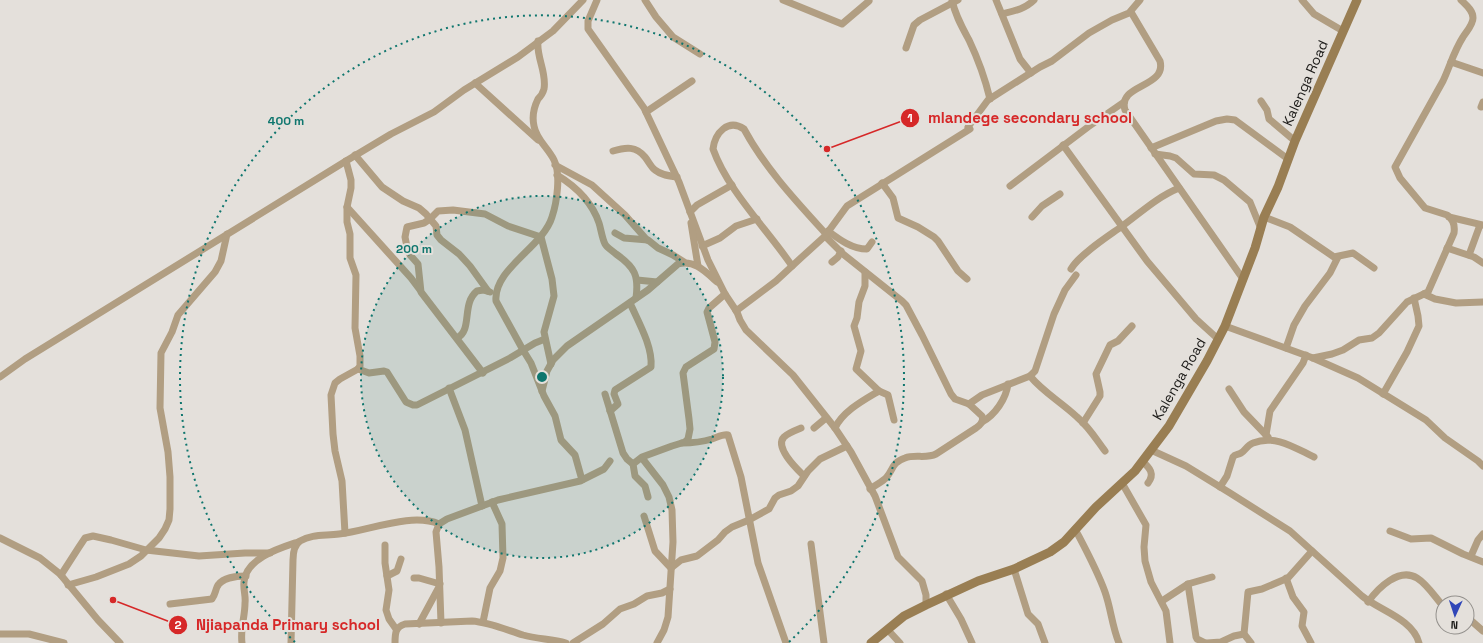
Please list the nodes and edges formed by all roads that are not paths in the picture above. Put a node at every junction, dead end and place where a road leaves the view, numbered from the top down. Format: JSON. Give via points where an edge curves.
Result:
{"nodes":[{"id":1,"x":583,"y":0,"type":"edge"},
{"id":2,"x":646,"y":0,"type":"edge"},
{"id":3,"x":783,"y":0,"type":"edge"},
{"id":4,"x":996,"y":0,"type":"edge"},
{"id":5,"x":1034,"y":0,"type":"edge"},
{"id":6,"x":1140,"y":0,"type":"edge"},
{"id":7,"x":1302,"y":0,"type":"edge"},
{"id":8,"x":1357,"y":0,"type":"edge"},
{"id":9,"x":1461,"y":0,"type":"edge"},
{"id":10,"x":598,"y":1,"type":"edge"},
{"id":11,"x":869,"y":1,"type":"dead end"},
{"id":12,"x":954,"y":1,"type":"edge"},
{"id":13,"x":1131,"y":12,"type":"junction"},
{"id":14,"x":1002,"y":14,"type":"junction"},
{"id":15,"x":1343,"y":31,"type":"junction"},
{"id":16,"x":538,"y":41,"type":"junction"},
{"id":17,"x":906,"y":48,"type":"dead end"},
{"id":18,"x":700,"y":54,"type":"dead end"},
{"id":19,"x":1451,"y":62,"type":"junction"},
{"id":20,"x":1032,"y":73,"type":"junction"},
{"id":21,"x":1483,"y":73,"type":"edge"},
{"id":22,"x":692,"y":81,"type":"dead end"},
{"id":23,"x":475,"y":83,"type":"junction"},
{"id":24,"x":990,"y":99,"type":"junction"},
{"id":25,"x":1261,"y":101,"type":"dead end"},
{"id":26,"x":1124,"y":102,"type":"junction"},
{"id":27,"x":646,"y":112,"type":"junction"},
{"id":28,"x":1295,"y":141,"type":"junction"},
{"id":29,"x":542,"y":142,"type":"junction"},
{"id":30,"x":1063,"y":145,"type":"junction"},
{"id":31,"x":613,"y":151,"type":"dead end"},
{"id":32,"x":1153,"y":151,"type":"junction"},
{"id":33,"x":355,"y":155,"type":"junction"},
{"id":34,"x":1288,"y":159,"type":"junction"},
{"id":35,"x":346,"y":161,"type":"junction"},
{"id":36,"x":555,"y":166,"type":"junction"},
{"id":37,"x":557,"y":175,"type":"junction"},
{"id":38,"x":676,"y":177,"type":"junction"},
{"id":39,"x":882,"y":183,"type":"junction"},
{"id":40,"x":732,"y":185,"type":"junction"},
{"id":41,"x":1010,"y":186,"type":"dead end"},
{"id":42,"x":1179,"y":188,"type":"junction"},
{"id":43,"x":1060,"y":194,"type":"dead end"},
{"id":44,"x":347,"y":207,"type":"junction"},
{"id":45,"x":691,"y":213,"type":"junction"},
{"id":46,"x":1032,"y":216,"type":"dead end"},
{"id":47,"x":1450,"y":216,"type":"junction"},
{"id":48,"x":1264,"y":217,"type":"junction"},
{"id":49,"x":430,"y":219,"type":"junction"},
{"id":50,"x":757,"y":219,"type":"junction"},
{"id":51,"x":1482,"y":225,"type":"edge"},
{"id":52,"x":1122,"y":227,"type":"junction"},
{"id":53,"x":1261,"y":229,"type":"junction"},
{"id":54,"x":615,"y":233,"type":"dead end"},
{"id":55,"x":227,"y":234,"type":"junction"},
{"id":56,"x":826,"y":234,"type":"junction"},
{"id":57,"x":541,"y":237,"type":"junction"},
{"id":58,"x":647,"y":240,"type":"junction"},
{"id":59,"x":872,"y":242,"type":"dead end"},
{"id":60,"x":702,"y":246,"type":"junction"},
{"id":61,"x":1447,"y":248,"type":"junction"},
{"id":62,"x":841,"y":251,"type":"junction"},
{"id":63,"x":1469,"y":255,"type":"junction"},
{"id":64,"x":1338,"y":257,"type":"junction"},
{"id":65,"x":684,"y":262,"type":"junction"},
{"id":66,"x":832,"y":262,"type":"dead end"},
{"id":67,"x":1483,"y":263,"type":"edge"},
{"id":68,"x":698,"y":266,"type":"junction"},
{"id":69,"x":792,"y":266,"type":"junction"},
{"id":70,"x":1374,"y":268,"type":"dead end"},
{"id":71,"x":865,"y":272,"type":"junction"},
{"id":72,"x":967,"y":279,"type":"dead end"},
{"id":73,"x":637,"y":280,"type":"junction"},
{"id":74,"x":1242,"y":280,"type":"junction"},
{"id":75,"x":657,"y":282,"type":"junction"},
{"id":76,"x":720,"y":284,"type":"junction"},
{"id":77,"x":488,"y":291,"type":"junction"},
{"id":78,"x":421,"y":292,"type":"junction"},
{"id":79,"x":725,"y":294,"type":"junction"},
{"id":80,"x":1424,"y":294,"type":"junction"},
{"id":81,"x":495,"y":295,"type":"junction"},
{"id":82,"x":636,"y":298,"type":"junction"},
{"id":83,"x":1414,"y":298,"type":"junction"},
{"id":84,"x":1483,"y":302,"type":"edge"},
{"id":85,"x":630,"y":303,"type":"junction"},
{"id":86,"x":736,"y":311,"type":"junction"},
{"id":87,"x":1132,"y":326,"type":"dead end"},
{"id":88,"x":1225,"y":326,"type":"junction"},
{"id":89,"x":456,"y":338,"type":"junction"},
{"id":90,"x":545,"y":339,"type":"junction"},
{"id":91,"x":1218,"y":339,"type":"junction"},
{"id":92,"x":1286,"y":348,"type":"junction"},
{"id":93,"x":523,"y":350,"type":"junction"},
{"id":94,"x":1310,"y":356,"type":"junction"},
{"id":95,"x":552,"y":364,"type":"junction"},
{"id":96,"x":358,"y":369,"type":"junction"},
{"id":97,"x":483,"y":373,"type":"junction"},
{"id":98,"x":1030,"y":376,"type":"junction"},
{"id":99,"x":0,"y":377,"type":"edge"},
{"id":100,"x":1008,"y":384,"type":"junction"},
{"id":101,"x":449,"y":388,"type":"junction"},
{"id":102,"x":1229,"y":389,"type":"dead end"},
{"id":103,"x":542,"y":391,"type":"junction"},
{"id":104,"x":879,"y":391,"type":"junction"},
{"id":105,"x":605,"y":394,"type":"dead end"},
{"id":106,"x":1383,"y":394,"type":"junction"},
{"id":107,"x":969,"y":404,"type":"junction"},
{"id":108,"x":610,"y":411,"type":"junction"},
{"id":109,"x":826,"y":418,"type":"junction"},
{"id":110,"x":894,"y":420,"type":"dead end"},
{"id":111,"x":982,"y":422,"type":"junction"},
{"id":112,"x":1083,"y":422,"type":"junction"},
{"id":113,"x":801,"y":428,"type":"dead end"},
{"id":114,"x":814,"y":428,"type":"dead end"},
{"id":115,"x":835,"y":428,"type":"junction"},
{"id":116,"x":1266,"y":435,"type":"junction"},
{"id":117,"x":1273,"y":441,"type":"junction"},
{"id":118,"x":682,"y":443,"type":"junction"},
{"id":119,"x":847,"y":446,"type":"junction"},
{"id":120,"x":1151,"y":450,"type":"junction"},
{"id":121,"x":1105,"y":451,"type":"dead end"},
{"id":122,"x":1314,"y":457,"type":"dead end"},
{"id":123,"x":642,"y":458,"type":"junction"},
{"id":124,"x":610,"y":461,"type":"dead end"},
{"id":125,"x":1142,"y":462,"type":"junction"},
{"id":126,"x":633,"y":464,"type":"junction"},
{"id":127,"x":1483,"y":466,"type":"edge"},
{"id":128,"x":804,"y":476,"type":"junction"},
{"id":129,"x":582,"y":480,"type":"junction"},
{"id":130,"x":1122,"y":483,"type":"junction"},
{"id":131,"x":1148,"y":483,"type":"dead end"},
{"id":132,"x":1220,"y":487,"type":"junction"},
{"id":133,"x":870,"y":489,"type":"junction"},
{"id":134,"x":648,"y":497,"type":"dead end"},
{"id":135,"x":492,"y":502,"type":"junction"},
{"id":136,"x":482,"y":506,"type":"junction"},
{"id":137,"x":644,"y":516,"type":"dead end"},
{"id":138,"x":750,"y":520,"type":"junction"},
{"id":139,"x":439,"y":524,"type":"junction"},
{"id":140,"x":1075,"y":530,"type":"junction"},
{"id":141,"x":1390,"y":531,"type":"dead end"},
{"id":142,"x":345,"y":533,"type":"junction"},
{"id":143,"x":1483,"y":534,"type":"edge"},
{"id":144,"x":0,"y":538,"type":"edge"},
{"id":145,"x":298,"y":542,"type":"junction"},
{"id":146,"x":811,"y":544,"type":"dead end"},
{"id":147,"x":385,"y":545,"type":"dead end"},
{"id":148,"x":146,"y":550,"type":"junction"},
{"id":149,"x":1312,"y":551,"type":"junction"},
{"id":150,"x":270,"y":553,"type":"junction"},
{"id":151,"x":1471,"y":556,"type":"junction"},
{"id":152,"x":401,"y":559,"type":"dead end"},
{"id":153,"x":1483,"y":562,"type":"edge"},
{"id":154,"x":671,"y":568,"type":"junction"},
{"id":155,"x":1014,"y":569,"type":"junction"},
{"id":156,"x":61,"y":575,"type":"junction"},
{"id":157,"x":246,"y":576,"type":"junction"},
{"id":158,"x":387,"y":576,"type":"junction"},
{"id":159,"x":1212,"y":577,"type":"dead end"},
{"id":160,"x":414,"y":578,"type":"dead end"},
{"id":161,"x":1286,"y":578,"type":"junction"},
{"id":162,"x":1188,"y":584,"type":"junction"},
{"id":163,"x":68,"y":585,"type":"junction"},
{"id":164,"x":440,"y":585,"type":"junction"},
{"id":165,"x":670,"y":589,"type":"junction"},
{"id":166,"x":946,"y":594,"type":"junction"},
{"id":167,"x":1435,"y":597,"type":"edge"},
{"id":168,"x":1162,"y":601,"type":"junction"},
{"id":169,"x":1368,"y":602,"type":"junction"},
{"id":170,"x":170,"y":604,"type":"dead end"},
{"id":171,"x":926,"y":605,"type":"junction"},
{"id":172,"x":483,"y":622,"type":"junction"},
{"id":173,"x":441,"y":623,"type":"junction"},
{"id":174,"x":419,"y":624,"type":"junction"},
{"id":175,"x":1475,"y":624,"type":"edge"},
{"id":176,"x":396,"y":629,"type":"junction"},
{"id":177,"x":888,"y":630,"type":"junction"},
{"id":178,"x":1483,"y":631,"type":"edge"},
{"id":179,"x":0,"y":634,"type":"edge"},
{"id":180,"x":1244,"y":634,"type":"junction"},
{"id":181,"x":64,"y":643,"type":"edge"},
{"id":182,"x":120,"y":643,"type":"edge"},
{"id":183,"x":242,"y":643,"type":"edge"},
{"id":184,"x":291,"y":643,"type":"edge"},
{"id":185,"x":395,"y":643,"type":"edge"},
{"id":186,"x":566,"y":643,"type":"edge"},
{"id":187,"x":573,"y":643,"type":"edge"},
{"id":188,"x":657,"y":643,"type":"edge"},
{"id":189,"x":786,"y":643,"type":"edge"},
{"id":190,"x":824,"y":643,"type":"edge"},
{"id":191,"x":871,"y":643,"type":"edge"},
{"id":192,"x":900,"y":643,"type":"edge"},
{"id":193,"x":972,"y":643,"type":"edge"},
{"id":194,"x":1045,"y":643,"type":"edge"},
{"id":195,"x":1119,"y":643,"type":"edge"},
{"id":196,"x":1170,"y":643,"type":"edge"},
{"id":197,"x":1206,"y":643,"type":"edge"},
{"id":198,"x":1251,"y":643,"type":"edge"},
{"id":199,"x":1312,"y":643,"type":"edge"},
{"id":200,"x":1419,"y":643,"type":"edge"}],
"edges":[{"from":1,"to":16,"type":"street","via":[[554,31]]},
{"from":2,"to":18,"type":"street","via":[[673,37]]},
{"from":3,"to":11,"type":"street","via":[[842,24]]},
{"from":4,"to":14,"type":"street"},
{"from":5,"to":14,"type":"street","via":[[1019,10]]},
{"from":6,"to":13,"type":"street"},
{"from":7,"to":15,"type":"street","via":[[1314,14]]},
{"from":8,"to":15,"type":"main road","name":"Kalenga Road"},
{"from":9,"to":19,"type":"street","via":[[1472,14],[1473,20]]},
{"from":10,"to":27,"type":"street","via":[[588,21],[588,29]]},
{"from":12,"to":17,"type":"street","via":[[914,25]]},
{"from":12,"to":24,"type":"street","via":[[961,27],[978,62]]},
{"from":13,"to":20,"type":"street","via":[[1089,33]]},
{"from":13,"to":26,"type":"street","via":[[1162,68],[1156,78],[1134,90]]},
{"from":14,"to":20,"type":"street","via":[[1020,59]]},
{"from":15,"to":28,"type":"main road","name":"Kalenga Road"},
{"from":16,"to":23,"type":"street","via":[[518,57]]},
{"from":16,"to":29,"type":"street","via":[[545,82],[533,118],[536,135]]},
{"from":19,"to":21,"type":"street"},
{"from":19,"to":47,"type":"street","via":[[1395,167],[1400,178],[1425,208]]},
{"from":20,"to":24,"type":"street"},
{"from":22,"to":27,"type":"street"},
{"from":23,"to":29,"type":"street"},
{"from":23,"to":33,"type":"street","via":[[434,112]]},
{"from":24,"to":39,"type":"street","via":[[969,128],[919,162]]},
{"from":25,"to":28,"type":"street","via":[[1269,119]]},
{"from":26,"to":30,"type":"street"},
{"from":26,"to":32,"type":"street","via":[[1125,110]]},
{"from":27,"to":38,"type":"street"},
{"from":28,"to":34,"type":"main road","name":"Kalenga Road"},
{"from":29,"to":36,"type":"street"},
{"from":30,"to":41,"type":"street"},
{"from":30,"to":52,"type":"street"},
{"from":31,"to":38,"type":"street","via":[[635,149],[657,171]]},
{"from":32,"to":34,"type":"street","via":[[1216,121],[1227,119],[1236,120]]},
{"from":32,"to":42,"type":"street"},
{"from":32,"to":53,"type":"street","via":[[1176,158],[1194,174],[1209,174],[1224,180],[1250,202]]},
{"from":33,"to":35,"type":"street"},
{"from":33,"to":49,"type":"street","via":[[382,187],[419,208]]},
{"from":34,"to":48,"type":"main road","name":"Kalenga Road"},
{"from":35,"to":44,"type":"street","via":[[351,180]]},
{"from":35,"to":55,"type":"street"},
{"from":36,"to":37,"type":"street"},
{"from":36,"to":58,"type":"street","via":[[592,185],[625,215]]},
{"from":37,"to":57,"type":"street","via":[[552,216]]},
{"from":37,"to":73,"type":"street","via":[[586,199],[599,221],[605,244],[629,265]]},
{"from":38,"to":45,"type":"street"},
{"from":39,"to":56,"type":"street","via":[[847,206]]},
{"from":39,"to":72,"type":"street","via":[[893,198],[898,218],[934,237]]},
{"from":40,"to":45,"type":"street","via":[[697,205]]},
{"from":40,"to":50,"type":"street"},
{"from":40,"to":56,"type":"street","via":[[713,149],[721,130],[729,125],[744,129],[761,158]]},
{"from":42,"to":52,"type":"street","via":[[1159,198]]},
{"from":42,"to":74,"type":"street"},
{"from":43,"to":46,"type":"street"},
{"from":44,"to":78,"type":"street"},
{"from":44,"to":96,"type":"street","via":[[349,251],[356,275],[355,328],[360,356]]},
{"from":45,"to":60,"type":"street"},
{"from":45,"to":68,"type":"street"},
{"from":47,"to":51,"type":"street"},
{"from":47,"to":61,"type":"street","via":[[1454,233]]},
{"from":48,"to":53,"type":"main road","name":"Kalenga Road"},
{"from":48,"to":64,"type":"street","via":[[1290,227]]},
{"from":49,"to":57,"type":"street","via":[[442,210],[482,214]]},
{"from":49,"to":77,"type":"street","via":[[436,226],[441,240],[460,254]]},
{"from":49,"to":78,"type":"street","via":[[408,226],[405,237],[406,247],[420,268]]},
{"from":50,"to":60,"type":"street","via":[[736,226],[720,238]]},
{"from":50,"to":69,"type":"street"},
{"from":51,"to":63,"type":"street"},
{"from":52,"to":91,"type":"street","via":[[1146,261],[1184,306]]},
{"from":52,"to":98,"type":"street","via":[[1079,259],[1060,299],[1042,346],[1038,365]]},
{"from":53,"to":74,"type":"main road","name":"Kalenga Road"},
{"from":54,"to":58,"type":"street","via":[[624,238]]},
{"from":55,"to":99,"type":"street"},
{"from":55,"to":148,"type":"street","via":[[221,261],[178,315],[172,332],[161,350],[160,408],[168,452],[170,509],[160,538]]},
{"from":56,"to":59,"type":"street","via":[[844,243],[868,249]]},
{"from":56,"to":62,"type":"street"},
{"from":56,"to":69,"type":"street"},
{"from":57,"to":81,"type":"street","via":[[510,268]]},
{"from":57,"to":90,"type":"street","via":[[554,296],[544,332]]},
{"from":58,"to":65,"type":"street"},
{"from":60,"to":76,"type":"street"},
{"from":61,"to":63,"type":"street"},
{"from":61,"to":80,"type":"street","via":[[1430,289]]},
{"from":62,"to":66,"type":"street"},
{"from":62,"to":71,"type":"street"},
{"from":63,"to":67,"type":"street"},
{"from":64,"to":70,"type":"street","via":[[1353,253]]},
{"from":64,"to":92,"type":"street","via":[[1294,325]]},
{"from":65,"to":68,"type":"street"},
{"from":65,"to":75,"type":"street"},
{"from":68,"to":76,"type":"street"},
{"from":69,"to":86,"type":"street"},
{"from":71,"to":104,"type":"street","via":[[865,286],[854,326],[861,351],[856,368]]},
{"from":71,"to":107,"type":"street","via":[[906,306],[951,394],[955,399]]},
{"from":73,"to":75,"type":"street"},
{"from":73,"to":82,"type":"street"},
{"from":74,"to":88,"type":"main road","name":"Kalenga Road"},
{"from":75,"to":82,"type":"street"},
{"from":76,"to":79,"type":"street"},
{"from":77,"to":81,"type":"street"},
{"from":77,"to":89,"type":"street","via":[[477,291],[471,296],[463,331]]},
{"from":78,"to":89,"type":"street"},
{"from":79,"to":86,"type":"street"},
{"from":79,"to":118,"type":"street","via":[[707,312],[715,342],[714,349],[684,370],[683,380],[690,429],[688,439]]},
{"from":80,"to":83,"type":"street"},
{"from":80,"to":84,"type":"street","via":[[1456,303]]},
{"from":81,"to":93,"type":"street","via":[[498,306]]},
{"from":82,"to":85,"type":"street"},
{"from":83,"to":94,"type":"street","via":[[1372,338],[1359,340],[1332,354]]},
{"from":83,"to":106,"type":"street","via":[[1419,321],[1417,332]]},
{"from":85,"to":95,"type":"street","via":[[567,346]]},
{"from":85,"to":108,"type":"street","via":[[649,350],[651,367],[615,390],[618,404]]},
{"from":86,"to":109,"type":"street","via":[[746,330],[793,375]]},
{"from":87,"to":112,"type":"street","via":[[1118,341],[1110,345],[1096,374],[1100,396]]},
{"from":88,"to":91,"type":"main road","name":"Kalenga Road"},
{"from":88,"to":92,"type":"street"},
{"from":89,"to":97,"type":"street"},
{"from":90,"to":93,"type":"street"},
{"from":90,"to":95,"type":"street"},
{"from":91,"to":120,"type":"main road","name":"Kalenga Road","via":[[1169,426]]},
{"from":92,"to":94,"type":"street"},
{"from":93,"to":97,"type":"street"},
{"from":93,"to":103,"type":"street"},
{"from":94,"to":106,"type":"street","via":[[1358,378]]},
{"from":94,"to":116,"type":"street","via":[[1270,411]]},
{"from":95,"to":103,"type":"street"},
{"from":96,"to":101,"type":"street","via":[[369,373],[387,372],[406,402],[413,405]]},
{"from":96,"to":142,"type":"street","via":[[335,383],[331,395],[335,452],[342,481]]},
{"from":97,"to":101,"type":"street"},
{"from":98,"to":100,"type":"street"},
{"from":98,"to":112,"type":"street","via":[[1038,386]]},
{"from":100,"to":107,"type":"street"},
{"from":100,"to":111,"type":"street","via":[[998,406],[991,416]]},
{"from":101,"to":136,"type":"street","via":[[465,430]]},
{"from":102,"to":116,"type":"street","via":[[1244,412]]},
{"from":103,"to":129,"type":"street","via":[[554,416],[561,440],[575,455]]},
{"from":104,"to":110,"type":"street","via":[[888,396]]},
{"from":104,"to":115,"type":"street","via":[[841,418]]},
{"from":105,"to":108,"type":"street"},
{"from":106,"to":127,"type":"street","via":[[1426,420],[1445,438]]},
{"from":107,"to":111,"type":"street","via":[[982,416]]},
{"from":108,"to":126,"type":"street","via":[[623,453]]},
{"from":109,"to":114,"type":"street"},
{"from":109,"to":115,"type":"street"},
{"from":111,"to":133,"type":"street","via":[[932,456],[905,458],[896,463],[886,478]]},
{"from":112,"to":121,"type":"street"},
{"from":113,"to":128,"type":"street","via":[[784,436],[781,445],[794,467]]},
{"from":115,"to":119,"type":"street"},
{"from":116,"to":117,"type":"street"},
{"from":117,"to":122,"type":"street","via":[[1287,443]]},
{"from":117,"to":132,"type":"street","via":[[1254,442],[1232,457],[1227,476]]},
{"from":118,"to":123,"type":"street"},
{"from":118,"to":138,"type":"street","via":[[694,443],[728,435]]},
{"from":119,"to":128,"type":"street","via":[[820,459]]},
{"from":119,"to":133,"type":"street"},
{"from":120,"to":125,"type":"main road","name":"Kalenga Road"},
{"from":120,"to":132,"type":"street","via":[[1186,466]]},
{"from":123,"to":126,"type":"street"},
{"from":123,"to":154,"type":"street","via":[[663,484],[669,497],[673,524]]},
{"from":124,"to":129,"type":"street","via":[[604,469]]},
{"from":125,"to":130,"type":"main road","name":"Kalenga Road"},
{"from":125,"to":131,"type":"street","via":[[1152,474]]},
{"from":126,"to":134,"type":"street","via":[[635,476],[645,486]]},
{"from":128,"to":138,"type":"street","via":[[795,489],[779,495],[769,509]]},
{"from":129,"to":135,"type":"street"},
{"from":130,"to":140,"type":"main road","name":"Kalenga Road"},
{"from":130,"to":168,"type":"street","via":[[1146,525],[1145,560],[1151,582]]},
{"from":132,"to":149,"type":"street","via":[[1290,531]]},
{"from":133,"to":171,"type":"street","via":[[879,505],[898,557],[922,581]]},
{"from":135,"to":136,"type":"street"},
{"from":135,"to":172,"type":"street","via":[[502,524],[503,558],[500,571],[490,588]]},
{"from":136,"to":139,"type":"street"},
{"from":137,"to":154,"type":"street","via":[[655,551]]},
{"from":138,"to":154,"type":"street","via":[[732,527],[697,556],[681,560]]},
{"from":138,"to":189,"type":"street","via":[[758,563]]},
{"from":139,"to":142,"type":"street","via":[[426,520],[402,522]]},
{"from":139,"to":164,"type":"street","via":[[436,532]]},
{"from":140,"to":155,"type":"main road","name":"Kalenga Road","via":[[1050,552]]},
{"from":140,"to":195,"type":"street","via":[[1100,578]]},
{"from":141,"to":151,"type":"street","via":[[1411,539],[1431,538]]},
{"from":142,"to":145,"type":"street","via":[[316,535]]},
{"from":143,"to":151,"type":"street"},
{"from":144,"to":156,"type":"street","via":[[40,558]]},
{"from":145,"to":150,"type":"street"},
{"from":145,"to":184,"type":"street","via":[[293,560]]},
{"from":146,"to":190,"type":"street"},
{"from":147,"to":158,"type":"street"},
{"from":148,"to":150,"type":"street","via":[[199,556]]},
{"from":148,"to":156,"type":"street","via":[[93,536],[86,538]]},
{"from":148,"to":163,"type":"street","via":[[129,564]]},
{"from":149,"to":161,"type":"street"},
{"from":149,"to":169,"type":"street"},
{"from":150,"to":157,"type":"street","via":[[257,561]]},
{"from":151,"to":153,"type":"street"},
{"from":152,"to":158,"type":"street","via":[[397,571]]},
{"from":154,"to":165,"type":"street"},
{"from":155,"to":166,"type":"main road","name":"Kalenga Road"},
{"from":155,"to":194,"type":"street","via":[[1028,614],[1038,624]]},
{"from":156,"to":163,"type":"street"},
{"from":157,"to":170,"type":"street","via":[[221,582],[212,599]]},
{"from":157,"to":183,"type":"street"},
{"from":158,"to":176,"type":"street","via":[[386,610]]},
{"from":159,"to":162,"type":"street"},
{"from":160,"to":164,"type":"street"},
{"from":161,"to":180,"type":"street","via":[[1262,589],[1248,592]]},
{"from":161,"to":199,"type":"street","via":[[1293,597],[1304,612],[1302,626]]},
{"from":162,"to":168,"type":"street"},
{"from":162,"to":197,"type":"street","via":[[1196,637]]},
{"from":163,"to":182,"type":"street"},
{"from":164,"to":173,"type":"street"},
{"from":164,"to":174,"type":"street"},
{"from":165,"to":187,"type":"street","via":[[647,596],[620,610]]},
{"from":165,"to":188,"type":"street","via":[[668,617]]},
{"from":166,"to":171,"type":"main road","name":"Kalenga Road"},
{"from":166,"to":193,"type":"street"},
{"from":167,"to":169,"type":"street","via":[[1421,581],[1411,576],[1401,576],[1392,579],[1376,591]]},
{"from":168,"to":196,"type":"street","via":[[1168,620]]},
{"from":169,"to":200,"type":"street","via":[[1403,622],[1415,634]]},
{"from":171,"to":177,"type":"main road","name":"Kalenga Road","via":[[904,616]]},
{"from":172,"to":173,"type":"street"},
{"from":172,"to":186,"type":"street","via":[[524,635]]},
{"from":173,"to":174,"type":"street"},
{"from":174,"to":176,"type":"street","via":[[404,624]]},
{"from":175,"to":178,"type":"street"},
{"from":176,"to":185,"type":"street"},
{"from":177,"to":191,"type":"main road","name":"Kalenga Road"},
{"from":177,"to":192,"type":"street"},
{"from":179,"to":181,"type":"street","via":[[28,634]]},
{"from":180,"to":197,"type":"street","via":[[1221,642]]},
{"from":180,"to":198,"type":"street"}]}
